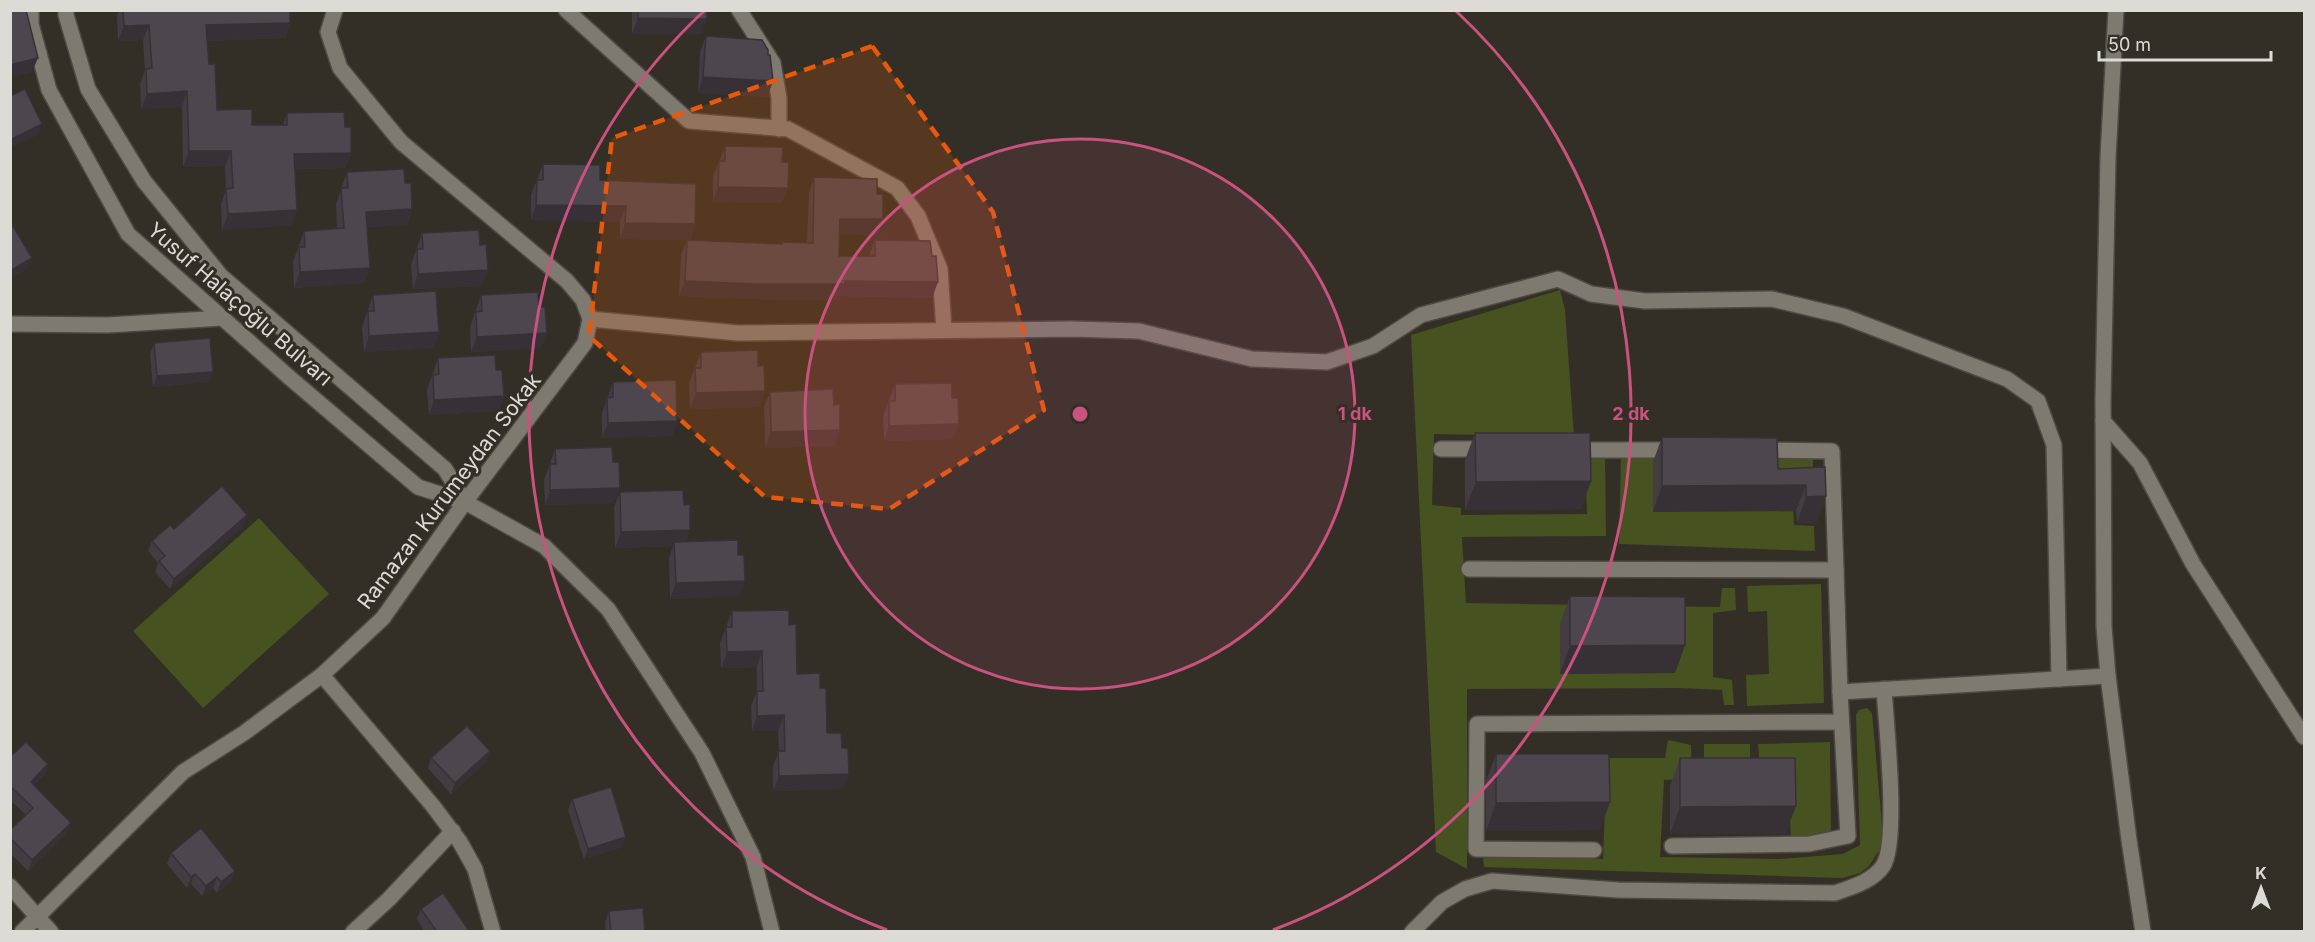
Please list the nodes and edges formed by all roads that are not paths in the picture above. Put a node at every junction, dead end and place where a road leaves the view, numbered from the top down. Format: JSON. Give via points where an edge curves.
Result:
{"nodes":[{"id":1,"x":31,"y":10,"type":"edge"},
{"id":2,"x":66,"y":10,"type":"edge"},
{"id":3,"x":335,"y":10,"type":"edge"},
{"id":4,"x":566,"y":10,"type":"edge"},
{"id":5,"x":739,"y":10,"type":"edge"},
{"id":6,"x":2116,"y":10,"type":"edge"},
{"id":7,"x":779,"y":129,"type":"junction"},
{"id":8,"x":223,"y":318,"type":"junction"},
{"id":9,"x":590,"y":319,"type":"junction"},
{"id":10,"x":10,"y":324,"type":"edge"},
{"id":11,"x":944,"y":330,"type":"junction"},
{"id":12,"x":2103,"y":421,"type":"junction"},
{"id":13,"x":1441,"y":449,"type":"dead end"},
{"id":14,"x":1501,"y":449,"type":"edge"},
{"id":15,"x":1560,"y":450,"type":"edge"},
{"id":16,"x":1690,"y":450,"type":"edge"},
{"id":17,"x":1749,"y":450,"type":"edge"},
{"id":18,"x":465,"y":502,"type":"junction"},
{"id":19,"x":1469,"y":569,"type":"dead end"},
{"id":20,"x":1836,"y":570,"type":"junction"},
{"id":21,"x":322,"y":675,"type":"junction"},
{"id":22,"x":2108,"y":676,"type":"junction"},
{"id":23,"x":2059,"y":679,"type":"junction"},
{"id":24,"x":1884,"y":689,"type":"junction"},
{"id":25,"x":1840,"y":692,"type":"junction"},
{"id":26,"x":1841,"y":722,"type":"junction"},
{"id":27,"x":2304,"y":737,"type":"edge"},
{"id":28,"x":453,"y":831,"type":"junction"},
{"id":29,"x":1672,"y":846,"type":"dead end"},
{"id":30,"x":1594,"y":850,"type":"dead end"},
{"id":31,"x":10,"y":886,"type":"edge"},
{"id":32,"x":39,"y":916,"type":"junction"},
{"id":33,"x":22,"y":932,"type":"edge"},
{"id":34,"x":51,"y":932,"type":"edge"},
{"id":35,"x":353,"y":932,"type":"edge"},
{"id":36,"x":493,"y":932,"type":"edge"},
{"id":37,"x":772,"y":932,"type":"edge"},
{"id":38,"x":1412,"y":932,"type":"edge"},
{"id":39,"x":2143,"y":932,"type":"edge"}],
"edges":[{"from":1,"to":8,"type":"street","name":"Yusuf Halaçoğlu Bulvarı","via":[[48,90],[128,234]]},
{"from":2,"to":18,"type":"street","name":"Yusuf Halaçoğlu Bulvarı","via":[[88,89],[144,181],[172,216],[221,276],[445,469]]},
{"from":3,"to":9,"type":"street","via":[[328,32],[339,68],[401,142],[567,281],[583,300]]},
{"from":4,"to":7,"type":"street","via":[[689,121]]},
{"from":5,"to":7,"type":"street","via":[[773,63]]},
{"from":6,"to":12,"type":"street","via":[[2108,157]]},
{"from":7,"to":11,"type":"street","via":[[788,129],[897,188],[918,216],[939,269]]},
{"from":8,"to":10,"type":"street","via":[[108,325]]},
{"from":8,"to":18,"type":"street","name":"Yusuf Halaçoğlu Bulvarı","via":[[418,488]]},
{"from":9,"to":11,"type":"street","via":[[738,333]]},
{"from":9,"to":18,"type":"street","name":"Ramazan Kurumeydan Sokak","via":[[585,343]]},
{"from":11,"to":23,"type":"street","via":[[1139,331],[1252,359],[1327,362],[1372,346],[1421,315],[1558,279],[1591,294],[1645,301],[1772,299],[1843,316],[2007,379],[2038,401],[2054,445]]},
{"from":12,"to":22,"type":"street","via":[[2104,627]]},
{"from":12,"to":27,"type":"street","via":[[2140,463],[2193,564]]},
{"from":13,"to":14,"type":"street"},
{"from":15,"to":16,"type":"street"},
{"from":17,"to":20,"type":"street","via":[[1832,451]]},
{"from":18,"to":21,"type":"street","name":"Ramazan Kurumeydan Sokak","via":[[383,618]]},
{"from":18,"to":37,"type":"street","name":"Yusuf Halaçoğlu Bulvarı","via":[[544,546],[608,609],[702,753],[753,857]]},
{"from":19,"to":20,"type":"street"},
{"from":20,"to":25,"type":"street"},
{"from":21,"to":28,"type":"street"},
{"from":21,"to":32,"type":"street","name":"Ramazan Kurumeydan Sokak","via":[[183,772]]},
{"from":22,"to":23,"type":"street"},
{"from":22,"to":39,"type":"street"},
{"from":23,"to":24,"type":"street"},
{"from":24,"to":25,"type":"street"},
{"from":24,"to":38,"type":"street","via":[[1890,839],[1884,865],[1863,883],[1835,893],[1618,890],[1492,881],[1465,889],[1442,902]]},
{"from":25,"to":26,"type":"street"},
{"from":26,"to":29,"type":"street","via":[[1848,836],[1809,844]]},
{"from":26,"to":30,"type":"street","via":[[1477,724],[1476,849]]},
{"from":28,"to":35,"type":"street"},
{"from":28,"to":36,"type":"street","via":[[475,869]]},
{"from":31,"to":32,"type":"street"},
{"from":32,"to":33,"type":"street","name":"Ramazan Kurumeydan Sokak"},
{"from":32,"to":34,"type":"street"}]}
